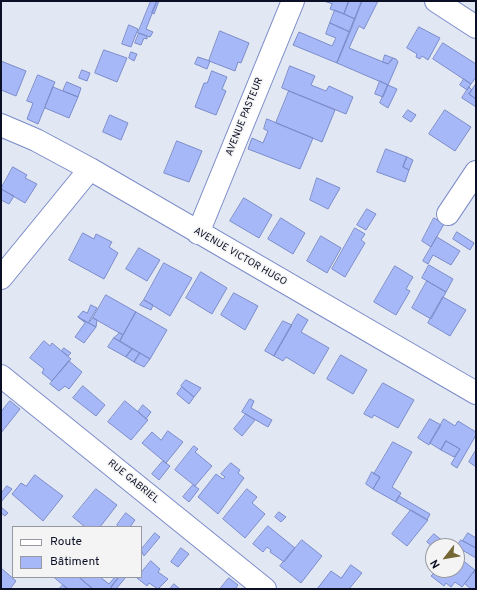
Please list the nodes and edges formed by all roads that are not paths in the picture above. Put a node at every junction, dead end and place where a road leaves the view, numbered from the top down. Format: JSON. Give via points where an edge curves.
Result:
{"nodes":[{"id":1,"x":293,"y":1,"type":"edge"},
{"id":2,"x":436,"y":1,"type":"edge"},
{"id":3,"x":474,"y":22,"type":"edge"},
{"id":4,"x":1,"y":125,"type":"edge"},
{"id":5,"x":90,"y":169,"type":"junction"},
{"id":6,"x":476,"y":172,"type":"edge"},
{"id":7,"x":448,"y":214,"type":"dead end"},
{"id":8,"x":198,"y":233,"type":"junction"},
{"id":9,"x":1,"y":278,"type":"edge"},
{"id":10,"x":1,"y":376,"type":"edge"},
{"id":11,"x":476,"y":393,"type":"edge"},
{"id":12,"x":265,"y":589,"type":"edge"}],
"edges":[{"from":1,"to":8,"type":"street","name":"AVENUE PASTEUR"},
{"from":2,"to":3,"type":"street"},
{"from":4,"to":5,"type":"street","name":"AVENUE VICTOR HUGO","via":[[36,140]]},
{"from":5,"to":8,"type":"street","name":"AVENUE VICTOR HUGO"},
{"from":5,"to":9,"type":"street"},
{"from":6,"to":7,"type":"street"},
{"from":8,"to":11,"type":"street","name":"AVENUE VICTOR HUGO"},
{"from":10,"to":12,"type":"street","name":"RUE GABRIEL"}]}
